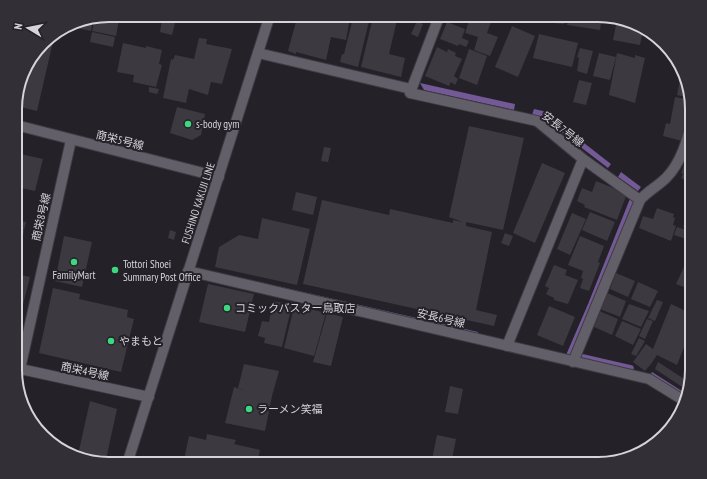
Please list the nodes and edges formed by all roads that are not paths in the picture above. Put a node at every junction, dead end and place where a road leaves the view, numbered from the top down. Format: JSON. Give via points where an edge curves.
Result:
{"nodes":[{"id":1,"x":268,"y":22,"type":"edge"},
{"id":2,"x":437,"y":22,"type":"edge"},
{"id":3,"x":258,"y":53,"type":"junction"},
{"id":4,"x":412,"y":89,"type":"junction"},
{"id":5,"x":22,"y":127,"type":"edge"},
{"id":6,"x":71,"y":140,"type":"junction"},
{"id":7,"x":685,"y":143,"type":"edge"},
{"id":8,"x":583,"y":159,"type":"junction"},
{"id":9,"x":219,"y":177,"type":"junction"},
{"id":10,"x":640,"y":200,"type":"junction"},
{"id":11,"x":188,"y":272,"type":"junction"},
{"id":12,"x":507,"y":346,"type":"junction"},
{"id":13,"x":22,"y":352,"type":"edge"},
{"id":14,"x":573,"y":362,"type":"junction"},
{"id":15,"x":22,"y":370,"type":"edge"},
{"id":16,"x":149,"y":397,"type":"junction"},
{"id":17,"x":680,"y":398,"type":"edge"},
{"id":18,"x":129,"y":457,"type":"edge"}],
"edges":[{"from":1,"to":3,"type":"street","name":"FUSHINO KAKUJI LINE"},
{"from":2,"to":4,"type":"street"},
{"from":3,"to":4,"type":"street"},
{"from":3,"to":9,"type":"street","name":"FUSHINO KAKUJI LINE"},
{"from":4,"to":8,"type":"street","name":"安長7号線","via":[[410,93],[537,121]]},
{"from":5,"to":6,"type":"street","name":"商栄5号線"},
{"from":6,"to":9,"type":"street","name":"商栄5号線"},
{"from":6,"to":13,"type":"street","name":"商栄8号線"},
{"from":7,"to":10,"type":"street","via":[[675,168]]},
{"from":8,"to":10,"type":"street"},
{"from":8,"to":12,"type":"street","name":"安長7号線"},
{"from":9,"to":11,"type":"street","name":"FUSHINO KAKUJI LINE"},
{"from":10,"to":14,"type":"street"},
{"from":11,"to":12,"type":"street","name":"安長6号線"},
{"from":11,"to":16,"type":"street","name":"FUSHINO KAKUJI LINE"},
{"from":12,"to":14,"type":"street","name":"安長6号線"},
{"from":14,"to":17,"type":"street","name":"安長6号線","via":[[649,379]]},
{"from":15,"to":16,"type":"street","name":"商栄4号線"},
{"from":16,"to":18,"type":"street","name":"FUSHINO KAKUJI LINE"}]}
